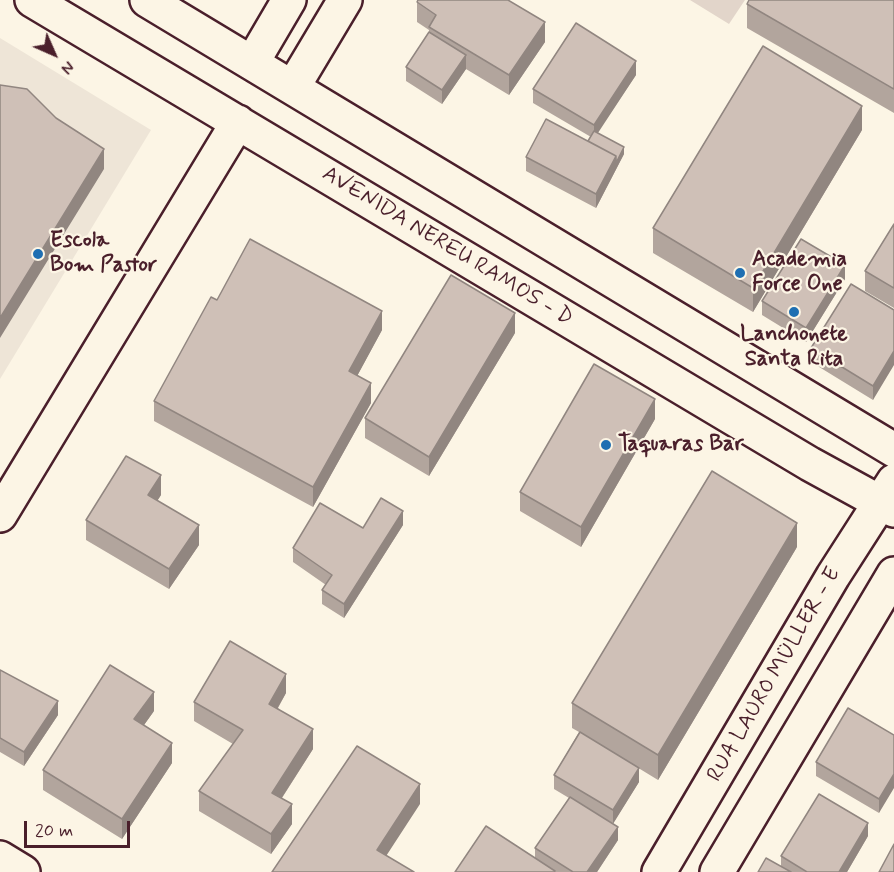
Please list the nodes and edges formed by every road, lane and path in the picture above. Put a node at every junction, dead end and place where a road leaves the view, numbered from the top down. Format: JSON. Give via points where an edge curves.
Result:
{"nodes":[{"id":1,"x":32,"y":0,"type":"edge"},
{"id":2,"x":147,"y":0,"type":"edge"},
{"id":3,"x":289,"y":0,"type":"edge"},
{"id":4,"x":345,"y":0,"type":"edge"},
{"id":5,"x":252,"y":63,"type":"junction"},
{"id":6,"x":293,"y":87,"type":"junction"},
{"id":7,"x":238,"y":122,"type":"junction"},
{"id":8,"x":891,"y":448,"type":"edge"},
{"id":9,"x":883,"y":496,"type":"edge"},
{"id":10,"x":0,"y":515,"type":"edge"},
{"id":11,"x":894,"y":574,"type":"edge"},
{"id":12,"x":0,"y":858,"type":"edge"},
{"id":13,"x":23,"y":872,"type":"edge"},
{"id":14,"x":659,"y":872,"type":"edge"},
{"id":15,"x":717,"y":872,"type":"edge"}],
"edges":[{"from":1,"to":7,"type":"street","name":"AVENIDA NEREU RAMOS - D"},
{"from":2,"to":5,"type":"street"},
{"from":3,"to":5,"type":"street"},
{"from":4,"to":6,"type":"street"},
{"from":5,"to":6,"type":"street"},
{"from":6,"to":8,"type":"street"},
{"from":7,"to":9,"type":"street","name":"AVENIDA NEREU RAMOS - D","via":[[810,464]]},
{"from":7,"to":10,"type":"street"},
{"from":9,"to":14,"type":"street","name":"RUA LAURO MÜLLER - E"},
{"from":11,"to":15,"type":"street"},
{"from":12,"to":13,"type":"street"}]}
